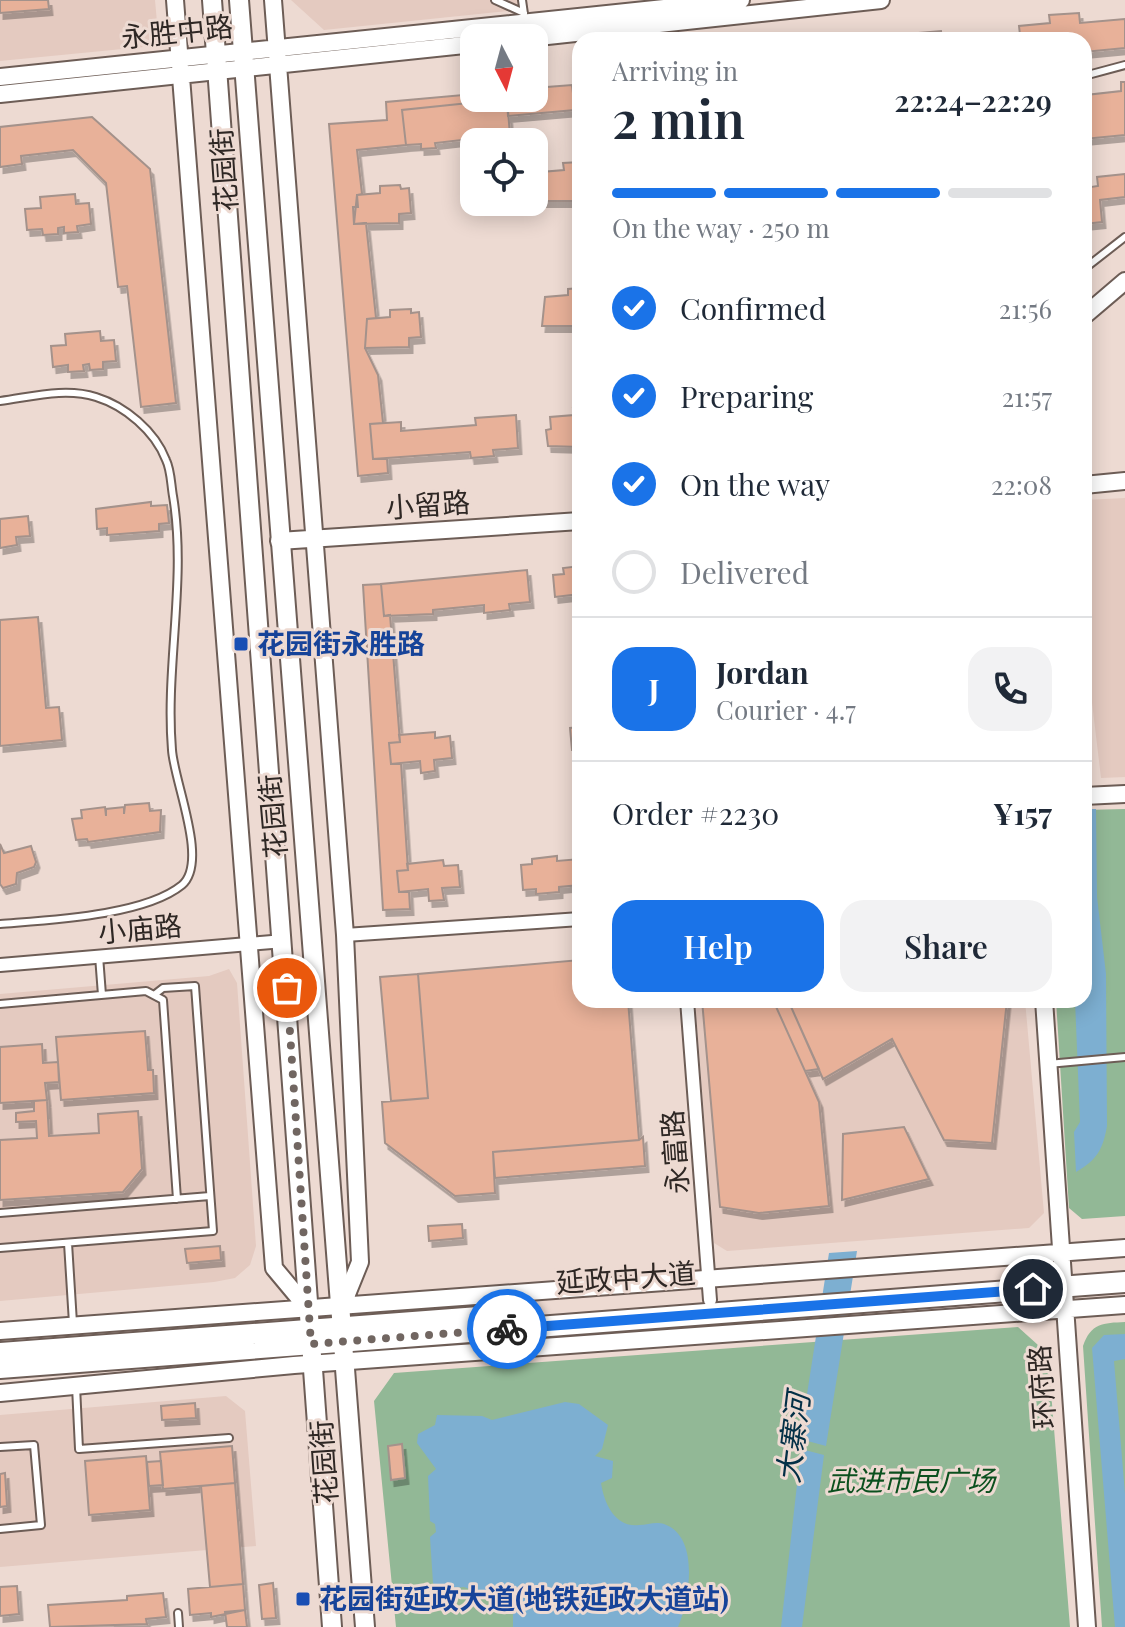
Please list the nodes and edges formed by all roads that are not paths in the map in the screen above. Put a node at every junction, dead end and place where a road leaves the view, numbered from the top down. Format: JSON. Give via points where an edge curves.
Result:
{"nodes":[{"id":1,"x":175,"y":0,"type":"edge"},
{"id":2,"x":212,"y":0,"type":"edge"},
{"id":3,"x":239,"y":0,"type":"edge"},
{"id":4,"x":273,"y":0,"type":"edge"},
{"id":5,"x":495,"y":0,"type":"edge"},
{"id":6,"x":522,"y":0,"type":"edge"},
{"id":7,"x":741,"y":0,"type":"edge"},
{"id":8,"x":881,"y":0,"type":"edge"},
{"id":9,"x":688,"y":14,"type":"junction"},
{"id":10,"x":526,"y":24,"type":"edge"},
{"id":11,"x":548,"y":25,"type":"edge"},
{"id":12,"x":613,"y":27,"type":"edge"},
{"id":13,"x":460,"y":30,"type":"edge"},
{"id":14,"x":460,"y":46,"type":"edge"},
{"id":15,"x":276,"y":47,"type":"junction"},
{"id":16,"x":217,"y":54,"type":"junction"},
{"id":17,"x":180,"y":58,"type":"junction"},
{"id":18,"x":243,"y":60,"type":"junction"},
{"id":19,"x":1125,"y":65,"type":"edge"},
{"id":20,"x":277,"y":67,"type":"junction"},
{"id":21,"x":218,"y":74,"type":"junction"},
{"id":22,"x":1092,"y":74,"type":"edge"},
{"id":23,"x":0,"y":77,"type":"edge"},
{"id":24,"x":181,"y":78,"type":"junction"},
{"id":25,"x":0,"y":94,"type":"edge"},
{"id":26,"x":1125,"y":237,"type":"edge"},
{"id":27,"x":1092,"y":263,"type":"edge"},
{"id":28,"x":1125,"y":281,"type":"edge"},
{"id":29,"x":1092,"y":309,"type":"edge"},
{"id":30,"x":0,"y":401,"type":"edge"},
{"id":31,"x":1125,"y":481,"type":"edge"},
{"id":32,"x":1092,"y":484,"type":"edge"},
{"id":33,"x":572,"y":522,"type":"edge"},
{"id":34,"x":314,"y":539,"type":"junction"},
{"id":35,"x":279,"y":541,"type":"junction"},
{"id":36,"x":1125,"y":794,"type":"edge"},
{"id":37,"x":1092,"y":795,"type":"edge"},
{"id":38,"x":572,"y":920,"type":"edge"},
{"id":39,"x":0,"y":924,"type":"edge"},
{"id":40,"x":345,"y":935,"type":"junction"},
{"id":41,"x":284,"y":941,"type":"junction"},
{"id":42,"x":247,"y":944,"type":"junction"},
{"id":43,"x":99,"y":956,"type":"junction"},
{"id":44,"x":0,"y":965,"type":"edge"},
{"id":45,"x":102,"y":995,"type":"junction"},
{"id":46,"x":154,"y":995,"type":"junction"},
{"id":47,"x":0,"y":1004,"type":"edge"},
{"id":48,"x":688,"y":1008,"type":"edge"},
{"id":49,"x":1044,"y":1008,"type":"edge"},
{"id":50,"x":1125,"y":1057,"type":"edge"},
{"id":51,"x":1048,"y":1064,"type":"junction"},
{"id":52,"x":210,"y":1196,"type":"junction"},
{"id":53,"x":177,"y":1199,"type":"junction"},
{"id":54,"x":0,"y":1213,"type":"edge"},
{"id":55,"x":68,"y":1243,"type":"junction"},
{"id":56,"x":0,"y":1248,"type":"edge"},
{"id":57,"x":1125,"y":1248,"type":"edge"},
{"id":58,"x":1125,"y":1269,"type":"edge"},
{"id":59,"x":1062,"y":1271,"type":"junction"},
{"id":60,"x":1125,"y":1282,"type":"edge"},
{"id":61,"x":709,"y":1290,"type":"junction"},
{"id":62,"x":816,"y":1290,"type":"junction"},
{"id":63,"x":1125,"y":1305,"type":"edge"},
{"id":64,"x":1063,"y":1309,"type":"junction"},
{"id":65,"x":74,"y":1326,"type":"junction"},
{"id":66,"x":0,"y":1331,"type":"edge"},
{"id":67,"x":343,"y":1335,"type":"junction"},
{"id":68,"x":311,"y":1337,"type":"junction"},
{"id":69,"x":0,"y":1353,"type":"edge"},
{"id":70,"x":0,"y":1368,"type":"edge"},
{"id":71,"x":76,"y":1386,"type":"junction"},
{"id":72,"x":0,"y":1393,"type":"edge"},
{"id":73,"x":229,"y":1438,"type":"dead end"},
{"id":74,"x":0,"y":1447,"type":"edge"},
{"id":75,"x":0,"y":1529,"type":"edge"},
{"id":76,"x":178,"y":1613,"type":"dead end"},
{"id":77,"x":179,"y":1627,"type":"edge"},
{"id":78,"x":332,"y":1627,"type":"edge"},
{"id":79,"x":365,"y":1627,"type":"edge"},
{"id":80,"x":1087,"y":1627,"type":"edge"}],
"edges":[{"from":1,"to":17,"type":"street"},
{"from":2,"to":16,"type":"main road","name":"花园街"},
{"from":3,"to":18,"type":"main road","name":"花园街"},
{"from":4,"to":15,"type":"street"},
{"from":5,"to":10,"type":"lane"},
{"from":6,"to":10,"type":"lane"},
{"from":7,"to":9,"type":"street","name":"永胜中路"},
{"from":8,"to":9,"type":"street","name":"永胜中路"},
{"from":9,"to":12,"type":"street","name":"永胜中路"},
{"from":11,"to":12,"type":"street","name":"永胜中路"},
{"from":13,"to":15,"type":"street","name":"永胜中路"},
{"from":14,"to":20,"type":"street","name":"永胜中路"},
{"from":15,"to":18,"type":"street","name":"永胜中路"},
{"from":15,"to":20,"type":"street"},
{"from":16,"to":17,"type":"street","name":"永胜中路"},
{"from":16,"to":18,"type":"street","name":"永胜中路"},
{"from":16,"to":21,"type":"main road","name":"花园街"},
{"from":17,"to":23,"type":"street","name":"永胜中路"},
{"from":17,"to":24,"type":"street"},
{"from":18,"to":20,"type":"street","name":"永胜中路"},
{"from":18,"to":21,"type":"street","name":"永胜中路"},
{"from":18,"to":35,"type":"main road","name":"花园街"},
{"from":19,"to":22,"type":"lane"},
{"from":20,"to":34,"type":"street"},
{"from":21,"to":24,"type":"street","name":"永胜中路"},
{"from":21,"to":41,"type":"main road","name":"花园街"},
{"from":24,"to":25,"type":"street","name":"永胜中路"},
{"from":24,"to":42,"type":"street"},
{"from":26,"to":27,"type":"lane"},
{"from":28,"to":29,"type":"street"},
{"from":30,"to":39,"type":"lane","via":[[57,392],[96,397],[135,416],[166,460],[177,522],[172,751],[192,868],[184,884],[160,897],[84,918]]},
{"from":31,"to":32,"type":"street"},
{"from":33,"to":34,"type":"street","name":"小留路"},
{"from":34,"to":35,"type":"street","name":"小留路"},
{"from":34,"to":40,"type":"street"},
{"from":35,"to":67,"type":"main road","name":"花园街"},
{"from":36,"to":37,"type":"street"},
{"from":38,"to":40,"type":"street"},
{"from":40,"to":67,"type":"street","via":[[360,1262]]},
{"from":41,"to":42,"type":"street","name":"小庙路"},
{"from":41,"to":68,"type":"main road","name":"花园街"},
{"from":42,"to":43,"type":"street","name":"小庙路"},
{"from":42,"to":68,"type":"street","via":[[274,1268]]},
{"from":43,"to":44,"type":"street","name":"小庙路"},
{"from":43,"to":45,"type":"lane"},
{"from":45,"to":46,"type":"lane"},
{"from":45,"to":47,"type":"lane"},
{"from":46,"to":52,"type":"lane","via":[[163,988],[195,986]]},
{"from":46,"to":53,"type":"lane","via":[[163,1000]]},
{"from":48,"to":61,"type":"street","name":"永富路"},
{"from":49,"to":51,"type":"street","name":"环府路"},
{"from":50,"to":51,"type":"lane"},
{"from":51,"to":59,"type":"street","name":"环府路"},
{"from":52,"to":53,"type":"lane"},
{"from":52,"to":55,"type":"lane","via":[[213,1231]]},
{"from":53,"to":54,"type":"lane"},
{"from":55,"to":56,"type":"lane"},
{"from":55,"to":65,"type":"lane"},
{"from":57,"to":59,"type":"street"},
{"from":58,"to":59,"type":"main road"},
{"from":59,"to":60,"type":"main road"},
{"from":59,"to":62,"type":"main road","via":[[859,1296]]},
{"from":59,"to":62,"type":"street","via":[[859,1268]]},
{"from":59,"to":64,"type":"street","name":"环府路"},
{"from":61,"to":62,"type":"main road","name":"延政中大道"},
{"from":61,"to":67,"type":"main road","name":"延政中大道"},
{"from":62,"to":67,"type":"main road","name":"延政中大道"},
{"from":63,"to":64,"type":"street"},
{"from":64,"to":67,"type":"street","via":[[810,1328]]},
{"from":64,"to":80,"type":"street","name":"环府路"},
{"from":65,"to":66,"type":"street"},
{"from":65,"to":68,"type":"street"},
{"from":67,"to":68,"type":"main road"},
{"from":67,"to":68,"type":"street"},
{"from":67,"to":79,"type":"main road","name":"花园街"},
{"from":68,"to":69,"type":"main road"},
{"from":68,"to":70,"type":"main road"},
{"from":68,"to":71,"type":"street"},
{"from":68,"to":78,"type":"main road","name":"花园街"},
{"from":71,"to":72,"type":"street"},
{"from":71,"to":73,"type":"lane","via":[[79,1449]]},
{"from":74,"to":75,"type":"lane","via":[[34,1445],[41,1525]]},
{"from":76,"to":77,"type":"lane"}]}
